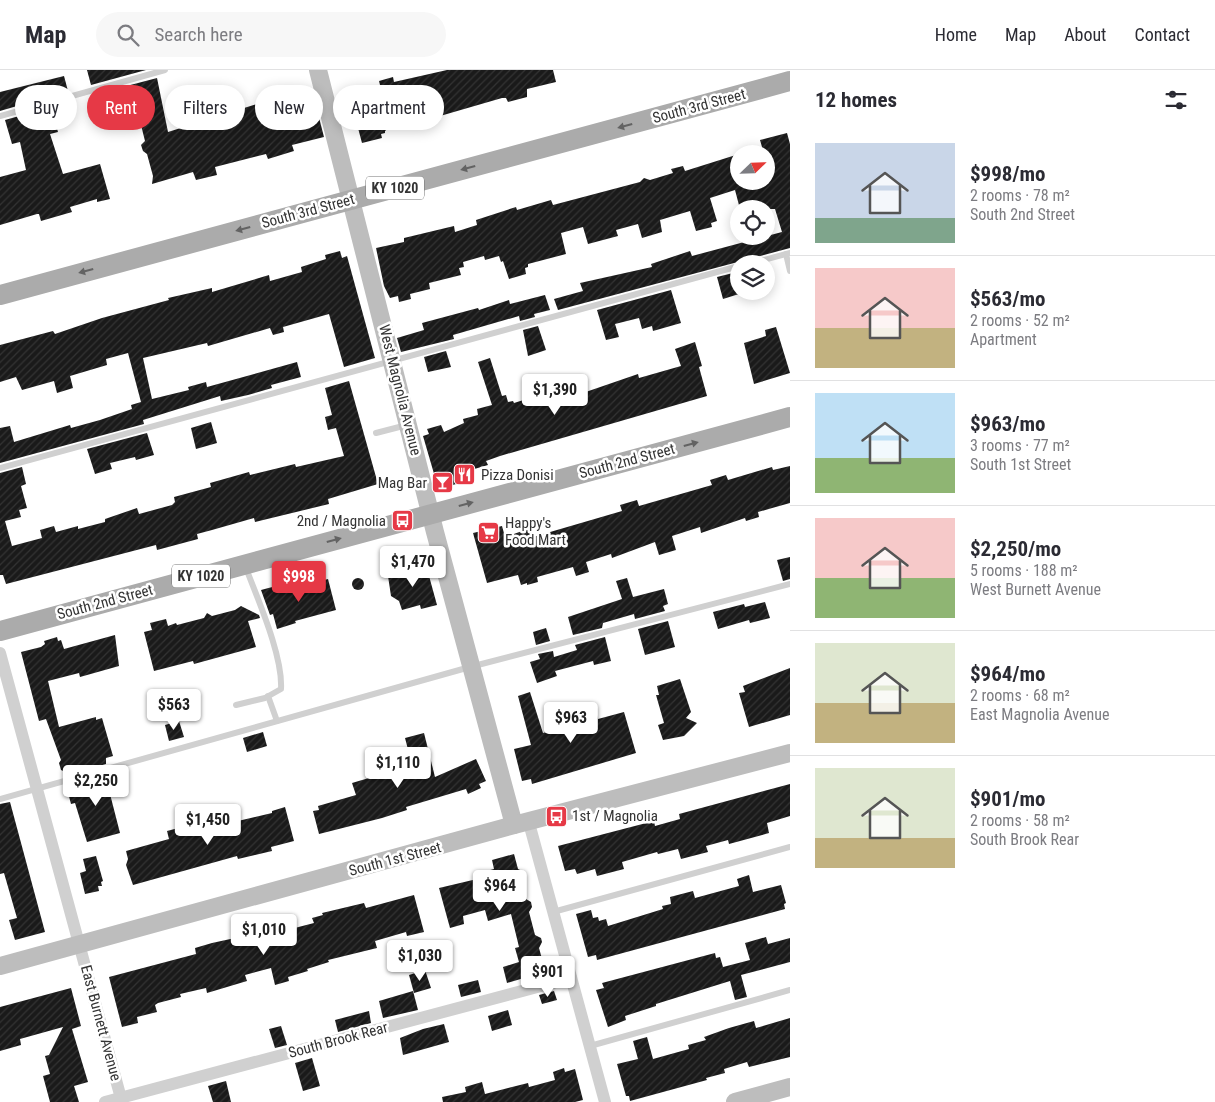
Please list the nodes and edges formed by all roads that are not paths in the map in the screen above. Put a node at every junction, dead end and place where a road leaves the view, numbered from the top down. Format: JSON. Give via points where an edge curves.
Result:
{"nodes":[{"id":1,"x":165,"y":70,"type":"edge"},
{"id":2,"x":318,"y":70,"type":"edge"},
{"id":3,"x":790,"y":81,"type":"edge"},
{"id":4,"x":0,"y":116,"type":"edge"},
{"id":5,"x":352,"y":199,"type":"junction"},
{"id":6,"x":788,"y":253,"type":"edge"},
{"id":7,"x":775,"y":257,"type":"edge"},
{"id":8,"x":730,"y":268,"type":"edge"},
{"id":9,"x":790,"y":271,"type":"edge"},
{"id":10,"x":0,"y":295,"type":"edge"},
{"id":11,"x":392,"y":360,"type":"junction"},
{"id":12,"x":790,"y":417,"type":"edge"},
{"id":13,"x":408,"y":424,"type":"junction"},
{"id":14,"x":376,"y":433,"type":"dead end"},
{"id":15,"x":0,"y":468,"type":"edge"},
{"id":16,"x":431,"y":514,"type":"junction"},
{"id":17,"x":245,"y":564,"type":"junction"},
{"id":18,"x":790,"y":584,"type":"edge"},
{"id":19,"x":0,"y":630,"type":"edge"},
{"id":20,"x":0,"y":653,"type":"edge"},
{"id":21,"x":470,"y":667,"type":"junction"},
{"id":22,"x":268,"y":696,"type":"junction"},
{"id":23,"x":236,"y":705,"type":"dead end"},
{"id":24,"x":277,"y":721,"type":"junction"},
{"id":25,"x":790,"y":753,"type":"edge"},
{"id":26,"x":37,"y":789,"type":"junction"},
{"id":27,"x":0,"y":799,"type":"edge"},
{"id":28,"x":521,"y":824,"type":"junction"},
{"id":29,"x":790,"y":847,"type":"edge"},
{"id":30,"x":553,"y":912,"type":"junction"},
{"id":31,"x":80,"y":944,"type":"junction"},
{"id":32,"x":0,"y":966,"type":"edge"},
{"id":33,"x":571,"y":978,"type":"junction"},
{"id":34,"x":790,"y":990,"type":"edge"},
{"id":35,"x":590,"y":1046,"type":"junction"},
{"id":36,"x":790,"y":1087,"type":"edge"},
{"id":37,"x":122,"y":1100,"type":"edge"},
{"id":38,"x":105,"y":1102,"type":"edge"},
{"id":39,"x":605,"y":1102,"type":"edge"},
{"id":40,"x":735,"y":1102,"type":"edge"}],
"edges":[{"from":1,"to":4,"type":"lane"},
{"from":2,"to":5,"type":"street","name":"West Magnolia Avenue"},
{"from":3,"to":5,"type":"main road","name":"South 3rd Street","number":"KY 1020","one_way":true},
{"from":5,"to":10,"type":"main road","name":"South 3rd Street","number":"KY 1020","one_way":true},
{"from":5,"to":11,"type":"street","name":"West Magnolia Avenue"},
{"from":6,"to":7,"type":"lane"},
{"from":6,"to":9,"type":"lane"},
{"from":8,"to":11,"type":"lane"},
{"from":11,"to":13,"type":"street","name":"West Magnolia Avenue"},
{"from":11,"to":15,"type":"lane"},
{"from":16,"to":12,"type":"main road","name":"South 2nd Street","number":"KY 1020","one_way":true},
{"from":13,"to":14,"type":"lane"},
{"from":13,"to":16,"type":"street","name":"West Magnolia Avenue"},
{"from":17,"to":16,"type":"main road","name":"South 2nd Street","number":"KY 1020","one_way":true},
{"from":16,"to":21,"type":"street","name":"West Magnolia Avenue"},
{"from":17,"to":19,"type":"main road","name":"South 2nd Street","number":"KY 1020"},
{"from":17,"to":22,"type":"lane","via":[[282,677],[281,689]]},
{"from":18,"to":21,"type":"lane"},
{"from":20,"to":26,"type":"street","name":"East Burnett Avenue"},
{"from":21,"to":24,"type":"lane"},
{"from":21,"to":28,"type":"street","name":"West Magnolia Avenue"},
{"from":22,"to":23,"type":"lane"},
{"from":22,"to":24,"type":"lane"},
{"from":24,"to":26,"type":"lane"},
{"from":25,"to":28,"type":"street","name":"South 1st Street"},
{"from":26,"to":27,"type":"lane"},
{"from":26,"to":31,"type":"street","name":"East Burnett Avenue"},
{"from":28,"to":30,"type":"street"},
{"from":28,"to":31,"type":"street","name":"South 1st Street"},
{"from":29,"to":30,"type":"lane"},
{"from":30,"to":33,"type":"street"},
{"from":31,"to":32,"type":"street","name":"South 1st Street"},
{"from":31,"to":37,"type":"street","name":"East Burnett Avenue"},
{"from":33,"to":35,"type":"street"},
{"from":33,"to":37,"type":"street","name":"South Brook Rear"},
{"from":34,"to":35,"type":"lane"},
{"from":35,"to":39,"type":"street"},
{"from":36,"to":40,"type":"street"},
{"from":37,"to":38,"type":"street","name":"South Brook Rear"}]}
